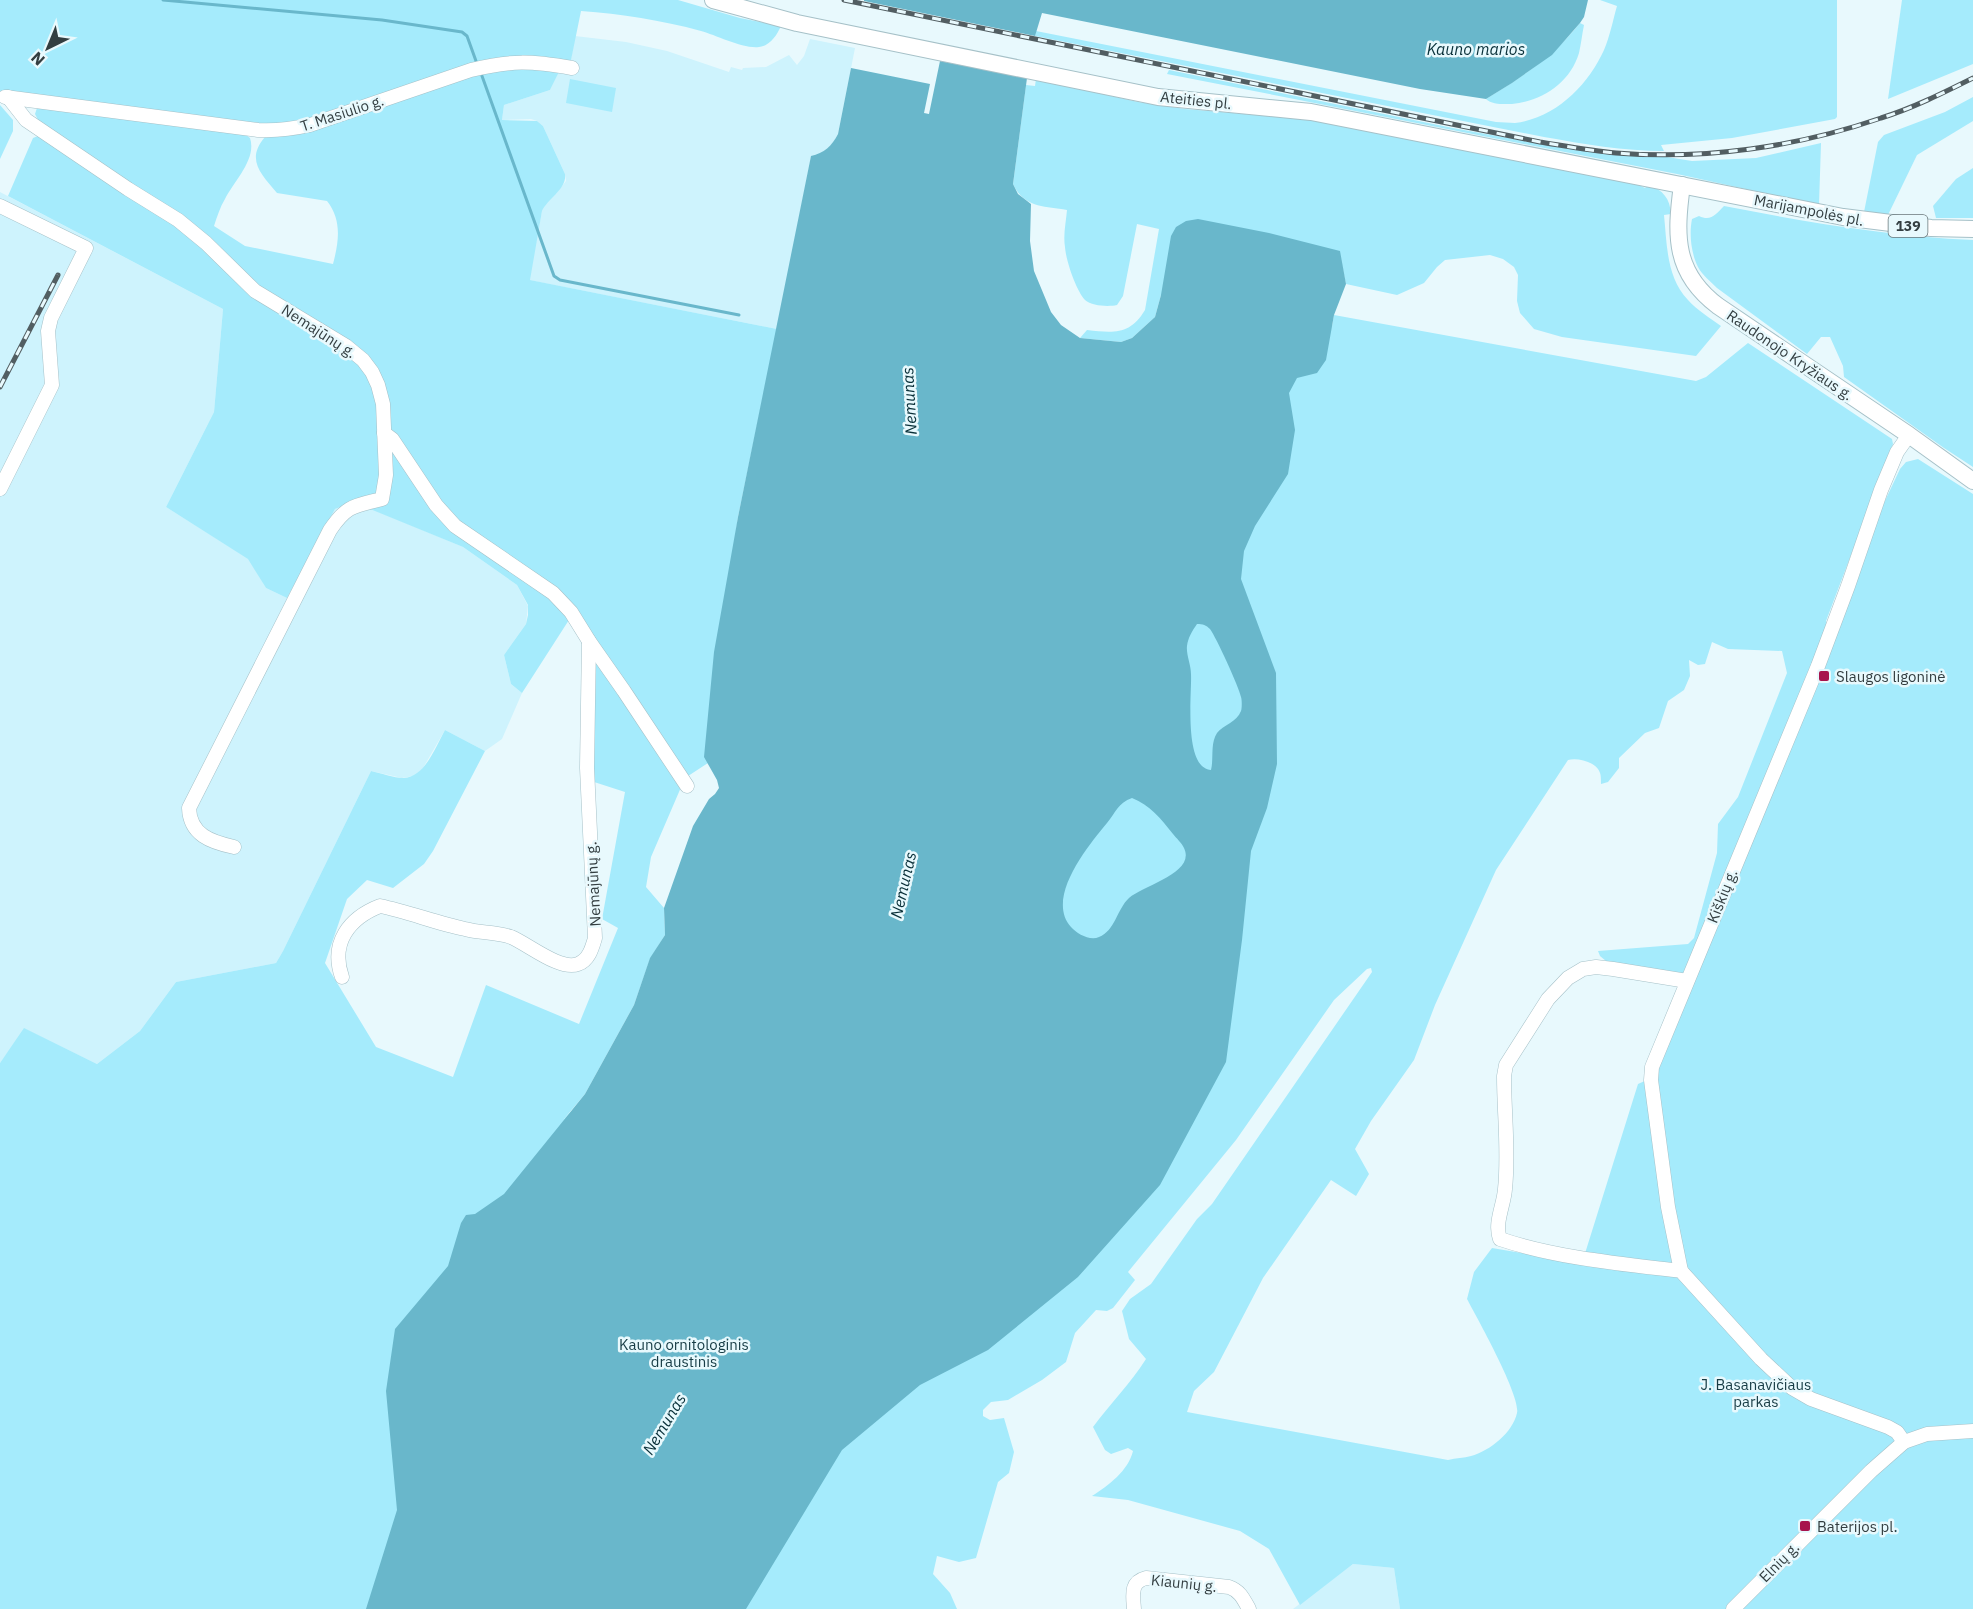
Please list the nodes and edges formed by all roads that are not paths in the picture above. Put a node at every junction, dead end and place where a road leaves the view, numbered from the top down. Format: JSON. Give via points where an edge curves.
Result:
{"nodes":[{"id":1,"x":713,"y":0,"type":"edge"},
{"id":2,"x":572,"y":68,"type":"dead end"},
{"id":3,"x":4,"y":97,"type":"edge"},
{"id":4,"x":1682,"y":185,"type":"junction"},
{"id":5,"x":0,"y":206,"type":"edge"},
{"id":6,"x":1973,"y":230,"type":"edge"},
{"id":7,"x":384,"y":433,"type":"junction"},
{"id":8,"x":1909,"y":435,"type":"junction"},
{"id":9,"x":1973,"y":481,"type":"edge"},
{"id":10,"x":0,"y":489,"type":"edge"},
{"id":11,"x":589,"y":641,"type":"junction"},
{"id":12,"x":687,"y":786,"type":"dead end"},
{"id":13,"x":234,"y":847,"type":"dead end"},
{"id":14,"x":342,"y":977,"type":"dead end"},
{"id":15,"x":1688,"y":981,"type":"junction"},
{"id":16,"x":1681,"y":1271,"type":"junction"},
{"id":17,"x":1973,"y":1431,"type":"edge"},
{"id":18,"x":1904,"y":1442,"type":"junction"},
{"id":19,"x":1134,"y":1609,"type":"edge"},
{"id":20,"x":1249,"y":1609,"type":"edge"},
{"id":21,"x":1733,"y":1609,"type":"edge"}],
"edges":[{"from":1,"to":4,"type":"main road","name":"Ateities pl.","via":[[797,23],[1158,97],[1332,116]]},
{"from":2,"to":3,"type":"street","name":"T. Masiulio g.","via":[[538,63],[496,64],[310,125],[277,131]]},
{"from":3,"to":7,"type":"street","name":"Nemajūnų g.","via":[[26,120],[178,220],[255,291],[363,360],[378,385]]},
{"from":4,"to":6,"type":"main road","name":"Marijampolės pl.","number":"139","via":[[1871,222]]},
{"from":4,"to":8,"type":"main road","name":"Raudonojo Kryžiaus g.","via":[[1680,254],[1701,292]]},
{"from":5,"to":10,"type":"street","via":[[86,248],[51,318],[48,331],[52,385]]},
{"from":7,"to":11,"type":"street","via":[[446,517],[553,593],[572,612]]},
{"from":7,"to":13,"type":"street","name":"Nemajūnų g.","via":[[386,475],[382,499],[346,510],[330,530],[189,808],[196,830],[219,844]]},
{"from":8,"to":9,"type":"main road","name":"Raudonojo Kryžiaus g."},
{"from":8,"to":15,"type":"street","name":"Kiškių g.","via":[[1881,490],[1818,666]]},
{"from":11,"to":12,"type":"street"},
{"from":11,"to":14,"type":"street","name":"Nemajūnų g.","via":[[587,768],[595,938],[590,954],[579,964],[560,963],[510,937],[380,906],[353,920],[345,932],[338,964]]},
{"from":15,"to":16,"type":"street","name":"Kiškių g.","via":[[1656,1054],[1651,1080]]},
{"from":15,"to":16,"type":"street","via":[[1596,967],[1575,973],[1548,999],[1506,1065],[1506,1178],[1498,1224],[1500,1239],[1520,1246]]},
{"from":16,"to":18,"type":"street","via":[[1792,1388],[1888,1427]]},
{"from":17,"to":18,"type":"street","via":[[1927,1434]]},
{"from":18,"to":21,"type":"street","name":"Elnių g."},
{"from":19,"to":20,"type":"street","name":"Kiaunių g.","via":[[1134,1586],[1146,1578],[1229,1587],[1241,1594]]}]}
